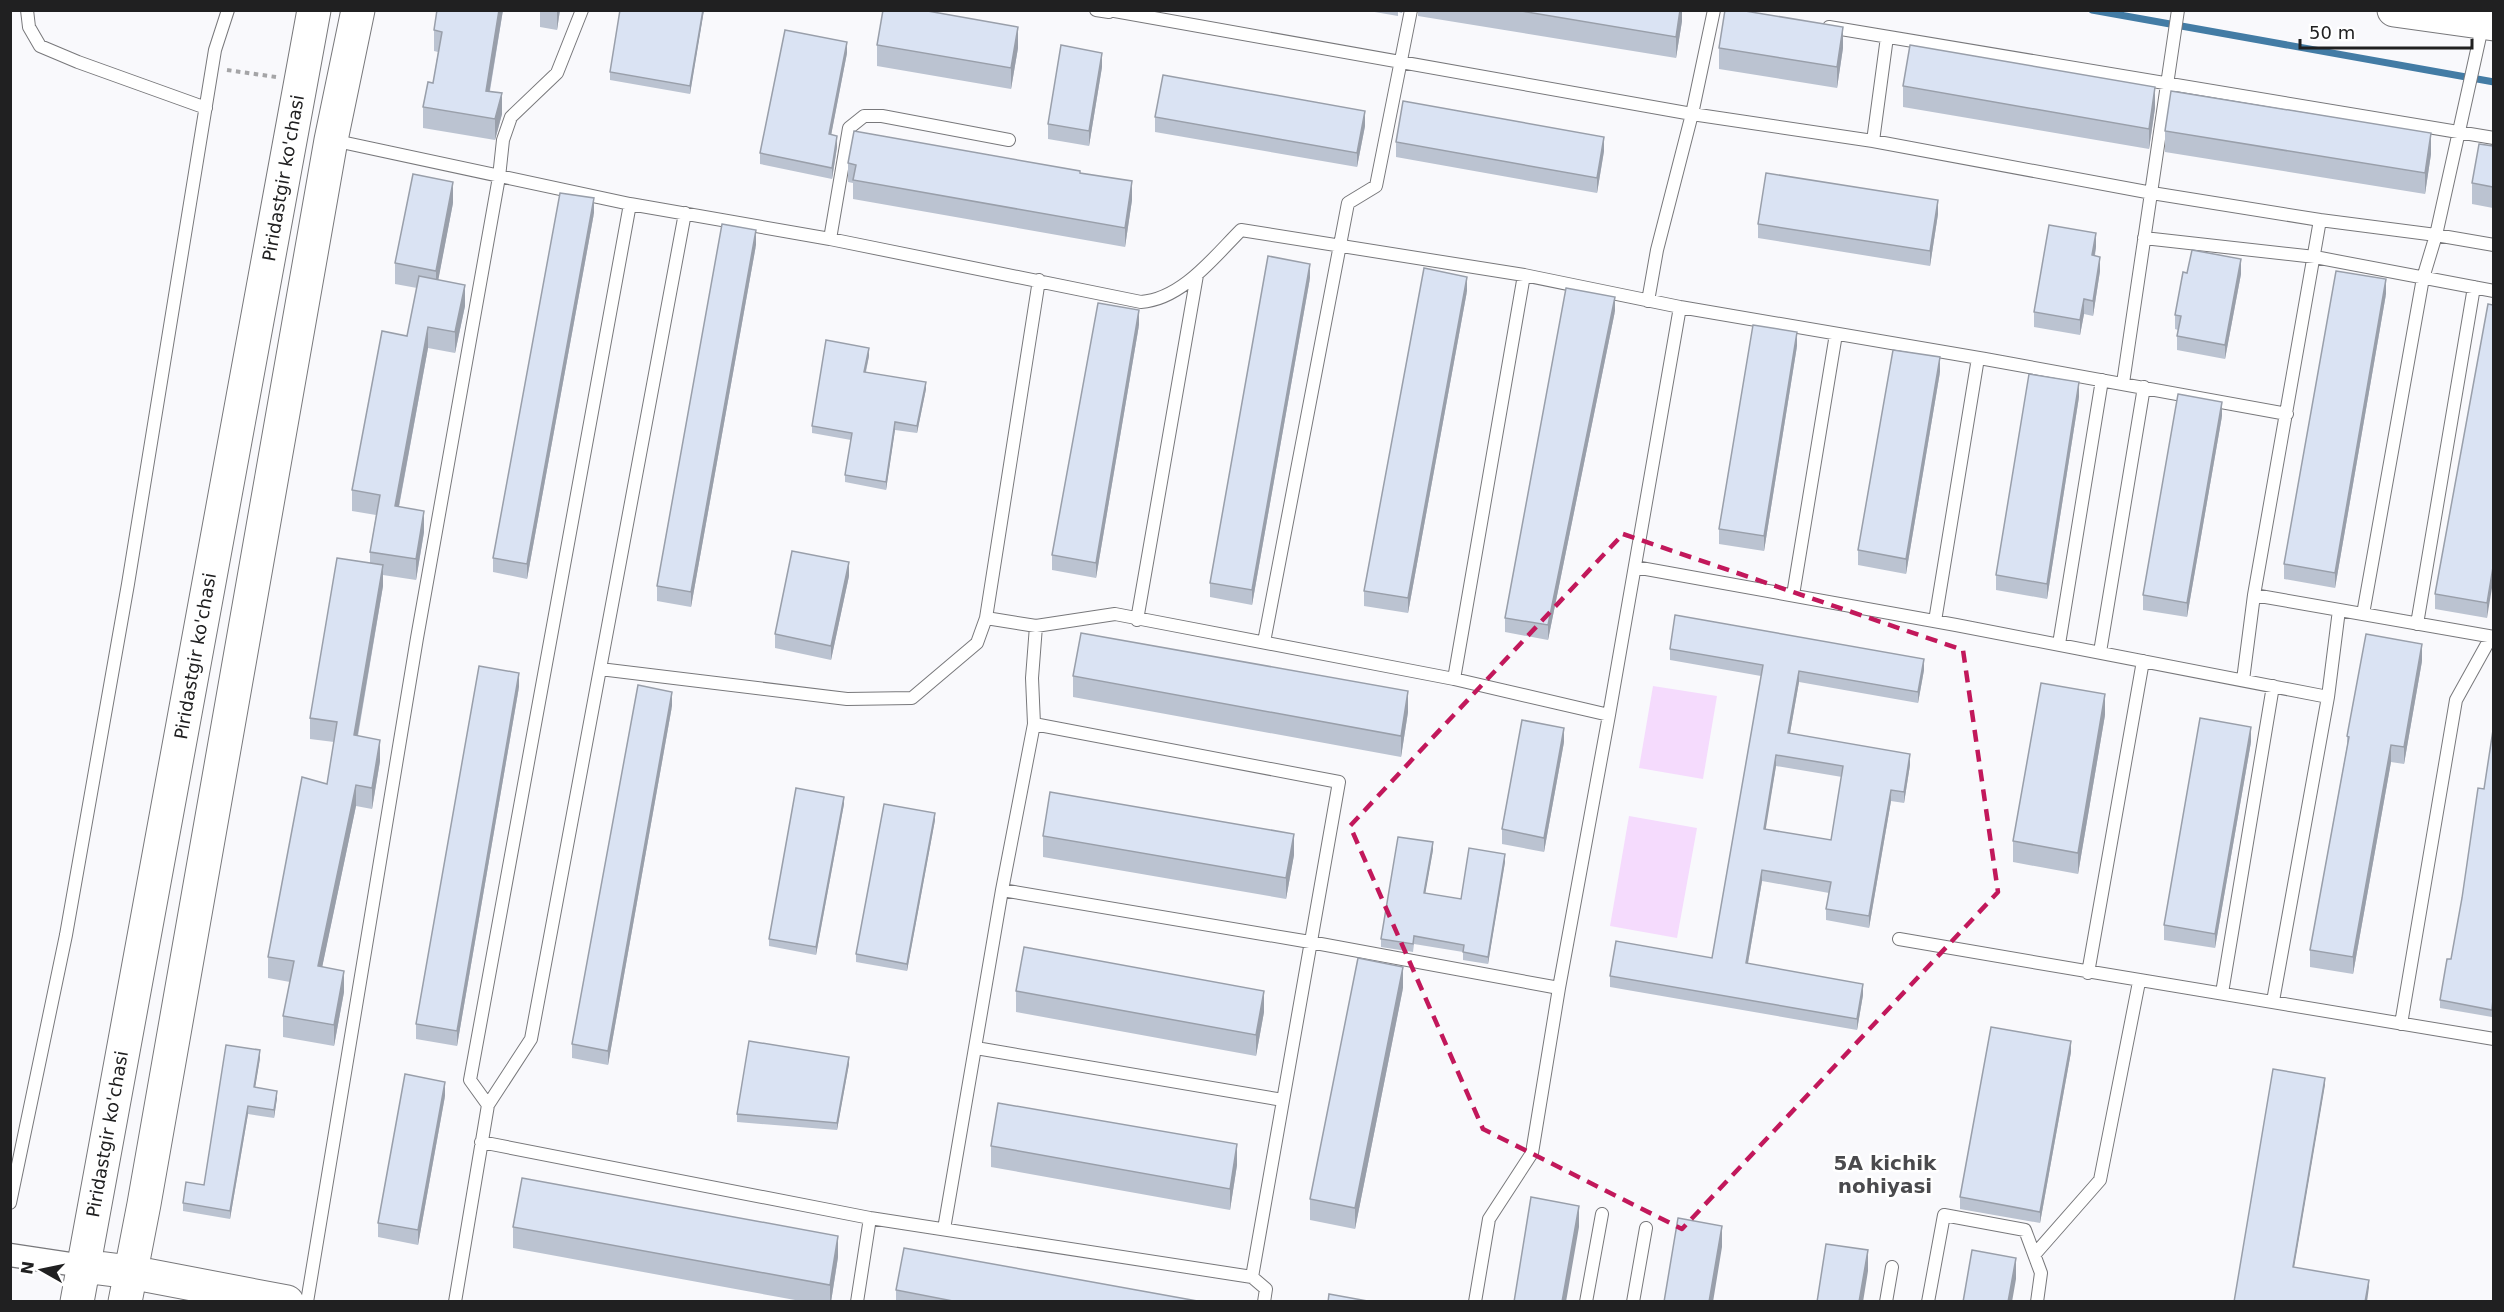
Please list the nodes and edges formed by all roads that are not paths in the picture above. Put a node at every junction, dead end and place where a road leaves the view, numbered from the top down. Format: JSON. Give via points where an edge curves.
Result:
{"nodes":[{"id":1,"x":27,"y":10,"type":"edge"},
{"id":2,"x":228,"y":10,"type":"edge"},
{"id":3,"x":314,"y":10,"type":"edge"},
{"id":4,"x":358,"y":10,"type":"edge"},
{"id":5,"x":582,"y":10,"type":"edge"},
{"id":6,"x":1411,"y":10,"type":"edge"},
{"id":7,"x":1714,"y":10,"type":"edge"},
{"id":8,"x":2394,"y":10,"type":"edge"},
{"id":9,"x":1105,"y":11,"type":"edge"},
{"id":10,"x":2178,"y":12,"type":"edge"},
{"id":11,"x":2488,"y":23,"type":"edge"},
{"id":12,"x":1819,"y":26,"type":"edge"},
{"id":13,"x":1887,"y":37,"type":"junction"},
{"id":14,"x":1402,"y":61,"type":"junction"},
{"id":15,"x":2167,"y":84,"type":"junction"},
{"id":16,"x":206,"y":108,"type":"junction"},
{"id":17,"x":1692,"y":114,"type":"junction"},
{"id":18,"x":2459,"y":133,"type":"junction"},
{"id":19,"x":2493,"y":138,"type":"edge"},
{"id":20,"x":331,"y":140,"type":"junction"},
{"id":21,"x":1009,"y":140,"type":"dead end"},
{"id":22,"x":1873,"y":141,"type":"junction"},
{"id":23,"x":499,"y":177,"type":"junction"},
{"id":24,"x":2151,"y":192,"type":"junction"},
{"id":25,"x":630,"y":204,"type":"junction"},
{"id":26,"x":685,"y":213,"type":"junction"},
{"id":27,"x":2320,"y":220,"type":"junction"},
{"id":28,"x":2436,"y":235,"type":"junction"},
{"id":29,"x":2144,"y":238,"type":"junction"},
{"id":30,"x":830,"y":239,"type":"junction"},
{"id":31,"x":2493,"y":244,"type":"edge"},
{"id":32,"x":1339,"y":245,"type":"junction"},
{"id":33,"x":2315,"y":257,"type":"junction"},
{"id":34,"x":1197,"y":275,"type":"junction"},
{"id":35,"x":1524,"y":275,"type":"junction"},
{"id":36,"x":2423,"y":278,"type":"junction"},
{"id":37,"x":1039,"y":280,"type":"junction"},
{"id":38,"x":2474,"y":287,"type":"junction"},
{"id":39,"x":2493,"y":291,"type":"edge"},
{"id":40,"x":1648,"y":301,"type":"junction"},
{"id":41,"x":1680,"y":307,"type":"junction"},
{"id":42,"x":1836,"y":334,"type":"junction"},
{"id":43,"x":1978,"y":358,"type":"junction"},
{"id":44,"x":2102,"y":380,"type":"junction"},
{"id":45,"x":2123,"y":383,"type":"junction"},
{"id":46,"x":2144,"y":387,"type":"junction"},
{"id":47,"x":2287,"y":414,"type":"junction"},
{"id":48,"x":1635,"y":567,"type":"junction"},
{"id":49,"x":1793,"y":595,"type":"junction"},
{"id":50,"x":2254,"y":595,"type":"junction"},
{"id":51,"x":2340,"y":610,"type":"junction"},
{"id":52,"x":2363,"y":614,"type":"junction"},
{"id":53,"x":986,"y":618,"type":"junction"},
{"id":54,"x":1137,"y":620,"type":"junction"},
{"id":55,"x":1935,"y":621,"type":"junction"},
{"id":56,"x":2417,"y":624,"type":"junction"},
{"id":57,"x":1036,"y":626,"type":"junction"},
{"id":58,"x":2492,"y":637,"type":"edge"},
{"id":59,"x":1264,"y":642,"type":"junction"},
{"id":60,"x":2059,"y":644,"type":"junction"},
{"id":61,"x":2100,"y":652,"type":"junction"},
{"id":62,"x":2143,"y":661,"type":"junction"},
{"id":63,"x":600,"y":669,"type":"junction"},
{"id":64,"x":1454,"y":679,"type":"junction"},
{"id":65,"x":2243,"y":680,"type":"junction"},
{"id":66,"x":2273,"y":686,"type":"junction"},
{"id":67,"x":2328,"y":697,"type":"junction"},
{"id":68,"x":1609,"y":715,"type":"junction"},
{"id":69,"x":1034,"y":723,"type":"junction"},
{"id":70,"x":1002,"y":890,"type":"junction"},
{"id":71,"x":1899,"y":939,"type":"dead end"},
{"id":72,"x":1310,"y":942,"type":"junction"},
{"id":73,"x":2088,"y":973,"type":"junction"},
{"id":74,"x":2139,"y":982,"type":"junction"},
{"id":75,"x":1559,"y":988,"type":"junction"},
{"id":76,"x":2222,"y":993,"type":"junction"},
{"id":77,"x":2273,"y":1002,"type":"junction"},
{"id":78,"x":2402,"y":1024,"type":"junction"},
{"id":79,"x":2493,"y":1040,"type":"edge"},
{"id":80,"x":976,"y":1048,"type":"junction"},
{"id":81,"x":1283,"y":1100,"type":"junction"},
{"id":82,"x":488,"y":1105,"type":"junction"},
{"id":83,"x":482,"y":1143,"type":"junction"},
{"id":84,"x":10,"y":1203,"type":"edge"},
{"id":85,"x":1602,"y":1214,"type":"dead end"},
{"id":86,"x":870,"y":1218,"type":"junction"},
{"id":87,"x":1646,"y":1228,"type":"dead end"},
{"id":88,"x":944,"y":1229,"type":"junction"},
{"id":89,"x":2035,"y":1254,"type":"junction"},
{"id":90,"x":10,"y":1255,"type":"edge"},
{"id":91,"x":83,"y":1266,"type":"junction"},
{"id":92,"x":1892,"y":1267,"type":"dead end"},
{"id":93,"x":1252,"y":1276,"type":"junction"},
{"id":94,"x":127,"y":1287,"type":"edge"},
{"id":95,"x":77,"y":1302,"type":"edge"},
{"id":96,"x":286,"y":1302,"type":"edge"},
{"id":97,"x":307,"y":1302,"type":"edge"},
{"id":98,"x":455,"y":1302,"type":"edge"},
{"id":99,"x":857,"y":1302,"type":"edge"},
{"id":100,"x":1264,"y":1302,"type":"edge"},
{"id":101,"x":1475,"y":1302,"type":"edge"},
{"id":102,"x":1587,"y":1302,"type":"edge"},
{"id":103,"x":1633,"y":1302,"type":"edge"},
{"id":104,"x":1886,"y":1302,"type":"edge"},
{"id":105,"x":1928,"y":1302,"type":"edge"},
{"id":106,"x":2037,"y":1302,"type":"edge"}],
"edges":[{"from":1,"to":16,"type":"lane","via":[[29,27],[40,46]]},
{"from":2,"to":16,"type":"lane","via":[[215,50]]},
{"from":3,"to":91,"type":"main road","name":"Piridastgir ko'chasi"},
{"from":4,"to":20,"type":"main road"},
{"from":5,"to":23,"type":"lane","via":[[557,73],[511,117],[503,140]]},
{"from":6,"to":14,"type":"lane"},
{"from":7,"to":17,"type":"lane"},
{"from":8,"to":11,"type":"main road"},
{"from":9,"to":14,"type":"lane"},
{"from":10,"to":15,"type":"lane"},
{"from":11,"to":18,"type":"lane","via":[[2472,63]]},
{"from":12,"to":13,"type":"lane"},
{"from":13,"to":15,"type":"lane"},
{"from":13,"to":22,"type":"lane"},
{"from":14,"to":17,"type":"lane"},
{"from":14,"to":32,"type":"lane","via":[[1376,186],[1348,203]]},
{"from":15,"to":18,"type":"lane"},
{"from":15,"to":24,"type":"lane"},
{"from":16,"to":84,"type":"lane","via":[[66,934]]},
{"from":17,"to":22,"type":"lane"},
{"from":17,"to":40,"type":"lane"},
{"from":18,"to":19,"type":"lane"},
{"from":18,"to":28,"type":"lane"},
{"from":20,"to":23,"type":"lane"},
{"from":20,"to":94,"type":"main road"},
{"from":21,"to":30,"type":"lane","via":[[864,116],[849,128]]},
{"from":22,"to":24,"type":"lane"},
{"from":23,"to":25,"type":"lane"},
{"from":23,"to":97,"type":"lane","via":[[419,627]]},
{"from":24,"to":27,"type":"lane"},
{"from":24,"to":29,"type":"lane"},
{"from":25,"to":26,"type":"lane"},
{"from":25,"to":82,"type":"lane","via":[[470,1080]]},
{"from":26,"to":30,"type":"lane"},
{"from":26,"to":63,"type":"lane"},
{"from":27,"to":28,"type":"lane"},
{"from":27,"to":33,"type":"lane"},
{"from":28,"to":31,"type":"lane"},
{"from":28,"to":36,"type":"lane"},
{"from":29,"to":33,"type":"lane"},
{"from":29,"to":45,"type":"lane"},
{"from":30,"to":37,"type":"lane"},
{"from":32,"to":34,"type":"lane","via":[[1241,230]]},
{"from":32,"to":35,"type":"lane"},
{"from":32,"to":59,"type":"lane"},
{"from":33,"to":36,"type":"lane"},
{"from":33,"to":47,"type":"lane"},
{"from":34,"to":37,"type":"lane","via":[[1154,301],[1141,302]]},
{"from":34,"to":54,"type":"lane"},
{"from":35,"to":40,"type":"lane"},
{"from":35,"to":64,"type":"lane"},
{"from":36,"to":38,"type":"lane"},
{"from":36,"to":52,"type":"lane"},
{"from":37,"to":53,"type":"lane"},
{"from":38,"to":39,"type":"lane"},
{"from":38,"to":56,"type":"lane"},
{"from":40,"to":41,"type":"lane"},
{"from":41,"to":42,"type":"lane"},
{"from":41,"to":48,"type":"lane"},
{"from":42,"to":43,"type":"lane"},
{"from":42,"to":49,"type":"lane"},
{"from":43,"to":44,"type":"lane"},
{"from":43,"to":55,"type":"lane"},
{"from":44,"to":45,"type":"lane"},
{"from":44,"to":60,"type":"lane"},
{"from":45,"to":46,"type":"lane"},
{"from":46,"to":47,"type":"lane"},
{"from":46,"to":61,"type":"lane"},
{"from":47,"to":50,"type":"lane"},
{"from":48,"to":49,"type":"lane"},
{"from":48,"to":68,"type":"lane"},
{"from":49,"to":55,"type":"lane"},
{"from":50,"to":51,"type":"lane"},
{"from":50,"to":65,"type":"lane"},
{"from":51,"to":52,"type":"lane"},
{"from":51,"to":67,"type":"lane"},
{"from":52,"to":56,"type":"lane"},
{"from":53,"to":57,"type":"lane"},
{"from":53,"to":63,"type":"lane","via":[[977,643],[912,698],[847,699]]},
{"from":54,"to":57,"type":"lane","via":[[1115,614]]},
{"from":54,"to":59,"type":"lane"},
{"from":55,"to":60,"type":"lane"},
{"from":56,"to":58,"type":"lane"},
{"from":57,"to":69,"type":"lane"},
{"from":58,"to":78,"type":"lane","via":[[2456,700]]},
{"from":59,"to":64,"type":"lane"},
{"from":60,"to":61,"type":"lane"},
{"from":61,"to":62,"type":"lane"},
{"from":62,"to":65,"type":"lane"},
{"from":62,"to":73,"type":"lane"},
{"from":63,"to":82,"type":"lane","via":[[531,1039]]},
{"from":64,"to":68,"type":"lane"},
{"from":65,"to":66,"type":"lane"},
{"from":66,"to":67,"type":"lane"},
{"from":66,"to":76,"type":"lane"},
{"from":67,"to":77,"type":"lane"},
{"from":68,"to":75,"type":"lane"},
{"from":69,"to":70,"type":"lane"},
{"from":69,"to":72,"type":"lane","via":[[1339,783]]},
{"from":70,"to":72,"type":"lane"},
{"from":70,"to":80,"type":"lane"},
{"from":71,"to":73,"type":"lane"},
{"from":72,"to":75,"type":"lane"},
{"from":72,"to":81,"type":"lane"},
{"from":73,"to":74,"type":"lane"},
{"from":74,"to":76,"type":"lane"},
{"from":74,"to":89,"type":"lane","via":[[2100,1180]]},
{"from":75,"to":101,"type":"lane","via":[[1532,1153],[1489,1219]]},
{"from":76,"to":77,"type":"lane"},
{"from":77,"to":78,"type":"lane"},
{"from":78,"to":79,"type":"lane"},
{"from":80,"to":81,"type":"lane"},
{"from":80,"to":88,"type":"lane"},
{"from":81,"to":93,"type":"lane"},
{"from":82,"to":83,"type":"lane"},
{"from":83,"to":86,"type":"lane"},
{"from":83,"to":98,"type":"lane"},
{"from":85,"to":102,"type":"lane"},
{"from":86,"to":88,"type":"lane"},
{"from":86,"to":99,"type":"lane"},
{"from":87,"to":103,"type":"lane"},
{"from":88,"to":93,"type":"lane"},
{"from":89,"to":105,"type":"lane","via":[[2025,1230],[1944,1215]]},
{"from":89,"to":106,"type":"lane","via":[[2041,1273]]},
{"from":90,"to":91,"type":"street"},
{"from":91,"to":94,"type":"main road"},
{"from":91,"to":95,"type":"main road","name":"Piridastgir ko'chasi"},
{"from":92,"to":104,"type":"lane"},
{"from":93,"to":100,"type":"lane","via":[[1266,1289]]},
{"from":94,"to":96,"type":"main road"}]}
